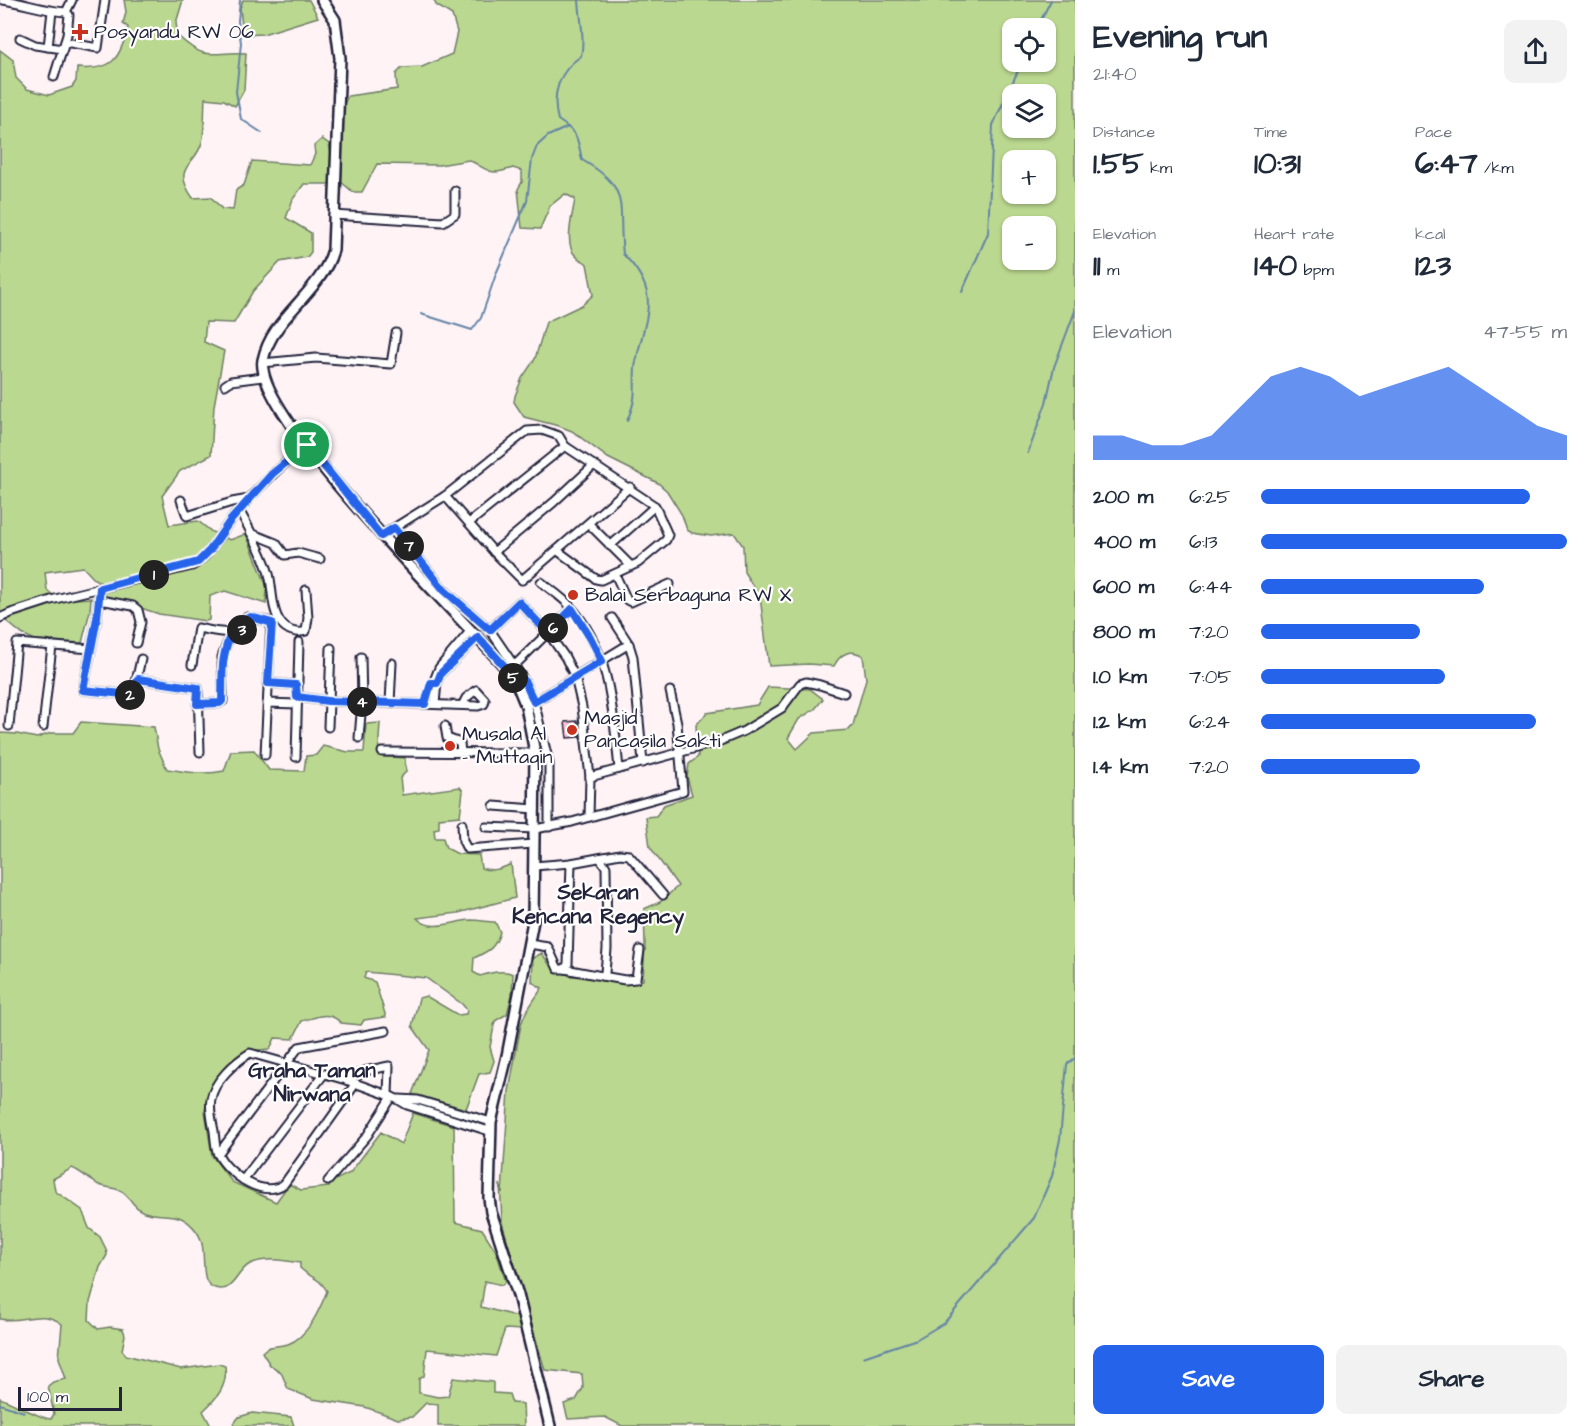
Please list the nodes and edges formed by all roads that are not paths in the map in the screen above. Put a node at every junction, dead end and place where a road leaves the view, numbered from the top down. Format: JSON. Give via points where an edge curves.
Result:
{"nodes":[{"id":1,"x":3,"y":0,"type":"edge"},
{"id":2,"x":72,"y":0,"type":"edge"},
{"id":3,"x":105,"y":0,"type":"edge"},
{"id":4,"x":322,"y":0,"type":"edge"},
{"id":5,"x":10,"y":1,"type":"edge"},
{"id":6,"x":52,"y":11,"type":"junction"},
{"id":7,"x":66,"y":12,"type":"junction"},
{"id":8,"x":20,"y":38,"type":"dead end"},
{"id":9,"x":64,"y":46,"type":"junction"},
{"id":10,"x":48,"y":47,"type":"junction"},
{"id":11,"x":54,"y":77,"type":"dead end"},
{"id":12,"x":455,"y":191,"type":"dead end"},
{"id":13,"x":333,"y":215,"type":"junction"},
{"id":14,"x":396,"y":333,"type":"dead end"},
{"id":15,"x":262,"y":363,"type":"junction"},
{"id":16,"x":263,"y":377,"type":"junction"},
{"id":17,"x":225,"y":385,"type":"dead end"},
{"id":18,"x":307,"y":445,"type":"junction"},
{"id":19,"x":565,"y":446,"type":"junction"},
{"id":20,"x":594,"y":465,"type":"junction"},
{"id":21,"x":630,"y":487,"type":"junction"},
{"id":22,"x":445,"y":496,"type":"junction"},
{"id":23,"x":249,"y":499,"type":"junction"},
{"id":24,"x":181,"y":500,"type":"dead end"},
{"id":25,"x":655,"y":506,"type":"junction"},
{"id":26,"x":239,"y":510,"type":"junction"},
{"id":27,"x":470,"y":523,"type":"junction"},
{"id":28,"x":589,"y":524,"type":"junction"},
{"id":29,"x":394,"y":528,"type":"junction"},
{"id":30,"x":251,"y":533,"type":"junction"},
{"id":31,"x":381,"y":536,"type":"junction"},
{"id":32,"x":610,"y":546,"type":"junction"},
{"id":33,"x":558,"y":551,"type":"junction"},
{"id":34,"x":494,"y":552,"type":"junction"},
{"id":35,"x":320,"y":559,"type":"dead end"},
{"id":36,"x":631,"y":566,"type":"junction"},
{"id":37,"x":615,"y":574,"type":"junction"},
{"id":38,"x":541,"y":582,"type":"dead end"},
{"id":39,"x":670,"y":584,"type":"dead end"},
{"id":40,"x":100,"y":588,"type":"junction"},
{"id":41,"x":306,"y":590,"type":"dead end"},
{"id":42,"x":100,"y":600,"type":"junction"},
{"id":43,"x":572,"y":609,"type":"junction"},
{"id":44,"x":0,"y":618,"type":"edge"},
{"id":45,"x":612,"y":618,"type":"dead end"},
{"id":46,"x":471,"y":630,"type":"junction"},
{"id":47,"x":490,"y":630,"type":"junction"},
{"id":48,"x":231,"y":633,"type":"junction"},
{"id":49,"x":548,"y":633,"type":"junction"},
{"id":50,"x":478,"y":637,"type":"junction"},
{"id":51,"x":299,"y":642,"type":"dead end"},
{"id":52,"x":136,"y":643,"type":"dead end"},
{"id":53,"x":629,"y":644,"type":"junction"},
{"id":54,"x":52,"y":646,"type":"junction"},
{"id":55,"x":331,"y":648,"type":"dead end"},
{"id":56,"x":91,"y":649,"type":"junction"},
{"id":57,"x":362,"y":657,"type":"dead end"},
{"id":58,"x":141,"y":659,"type":"dead end"},
{"id":59,"x":602,"y":661,"type":"junction"},
{"id":60,"x":392,"y":663,"type":"dead end"},
{"id":61,"x":192,"y":665,"type":"dead end"},
{"id":62,"x":515,"y":665,"type":"junction"},
{"id":63,"x":575,"y":677,"type":"junction"},
{"id":64,"x":138,"y":679,"type":"junction"},
{"id":65,"x":520,"y":682,"type":"junction"},
{"id":66,"x":268,"y":683,"type":"junction"},
{"id":67,"x":434,"y":683,"type":"junction"},
{"id":68,"x":296,"y":685,"type":"junction"},
{"id":69,"x":670,"y":691,"type":"dead end"},
{"id":70,"x":844,"y":693,"type":"dead end"},
{"id":71,"x":297,"y":700,"type":"junction"},
{"id":72,"x":328,"y":701,"type":"junction"},
{"id":73,"x":362,"y":702,"type":"junction"},
{"id":74,"x":534,"y":702,"type":"junction"},
{"id":75,"x":267,"y":703,"type":"junction"},
{"id":76,"x":390,"y":703,"type":"junction"},
{"id":77,"x":197,"y":704,"type":"junction"},
{"id":78,"x":425,"y":704,"type":"junction"},
{"id":79,"x":435,"y":704,"type":"junction"},
{"id":80,"x":463,"y":704,"type":"dead end"},
{"id":81,"x":9,"y":726,"type":"dead end"},
{"id":82,"x":445,"y":726,"type":"dead end"},
{"id":83,"x":43,"y":727,"type":"dead end"},
{"id":84,"x":328,"y":727,"type":"dead end"},
{"id":85,"x":359,"y":738,"type":"dead end"},
{"id":86,"x":200,"y":752,"type":"dead end"},
{"id":87,"x":382,"y":752,"type":"dead end"},
{"id":88,"x":461,"y":753,"type":"junction"},
{"id":89,"x":535,"y":753,"type":"junction"},
{"id":90,"x":679,"y":753,"type":"junction"},
{"id":91,"x":265,"y":755,"type":"dead end"},
{"id":92,"x":296,"y":757,"type":"dead end"},
{"id":93,"x":549,"y":762,"type":"junction"},
{"id":94,"x":535,"y":763,"type":"junction"},
{"id":95,"x":643,"y":763,"type":"junction"},
{"id":96,"x":619,"y":769,"type":"junction"},
{"id":97,"x":590,"y":777,"type":"junction"},
{"id":98,"x":494,"y":807,"type":"dead end"},
{"id":99,"x":535,"y":809,"type":"junction"},
{"id":100,"x":589,"y":818,"type":"junction"},
{"id":101,"x":462,"y":824,"type":"dead end"},
{"id":102,"x":486,"y":827,"type":"dead end"},
{"id":103,"x":549,"y":827,"type":"junction"},
{"id":104,"x":535,"y":829,"type":"junction"},
{"id":105,"x":533,"y":844,"type":"junction"},
{"id":106,"x":600,"y":858,"type":"junction"},
{"id":107,"x":571,"y":863,"type":"junction"},
{"id":108,"x":534,"y":866,"type":"junction"},
{"id":109,"x":663,"y":895,"type":"dead end"},
{"id":110,"x":530,"y":944,"type":"junction"},
{"id":111,"x":640,"y":950,"type":"dead end"},
{"id":112,"x":565,"y":969,"type":"junction"},
{"id":113,"x":602,"y":976,"type":"junction"},
{"id":114,"x":386,"y":1031,"type":"dead end"},
{"id":115,"x":289,"y":1062,"type":"junction"},
{"id":116,"x":324,"y":1074,"type":"junction"},
{"id":117,"x":346,"y":1080,"type":"junction"},
{"id":118,"x":356,"y":1083,"type":"junction"},
{"id":119,"x":393,"y":1097,"type":"junction"},
{"id":120,"x":490,"y":1127,"type":"junction"},
{"id":121,"x":218,"y":1154,"type":"junction"},
{"id":122,"x":243,"y":1180,"type":"junction"},
{"id":123,"x":328,"y":1182,"type":"dead end"},
{"id":124,"x":550,"y":1426,"type":"edge"}],
"edges":[{"from":1,"to":5,"type":"street"},
{"from":2,"to":7,"type":"street"},
{"from":3,"to":9,"type":"street","via":[[98,48]]},
{"from":4,"to":13,"type":"main road","via":[[335,20],[340,58]]},
{"from":5,"to":6,"type":"street"},
{"from":6,"to":7,"type":"street"},
{"from":6,"to":10,"type":"street"},
{"from":7,"to":9,"type":"street","via":[[69,19]]},
{"from":8,"to":10,"type":"street"},
{"from":9,"to":10,"type":"street"},
{"from":9,"to":11,"type":"street"},
{"from":12,"to":13,"type":"street","via":[[455,214],[443,222]]},
{"from":13,"to":15,"type":"main road","via":[[333,250],[323,275],[274,333]]},
{"from":14,"to":15,"type":"street","via":[[391,364],[316,358]]},
{"from":15,"to":16,"type":"main road"},
{"from":16,"to":17,"type":"street"},
{"from":16,"to":18,"type":"main road","via":[[269,393]]},
{"from":18,"to":23,"type":"street"},
{"from":18,"to":31,"type":"main road"},
{"from":19,"to":20,"type":"street"},
{"from":19,"to":22,"type":"street","via":[[559,436],[542,430],[527,431]]},
{"from":19,"to":27,"type":"street"},
{"from":20,"to":21,"type":"street"},
{"from":20,"to":34,"type":"street"},
{"from":21,"to":25,"type":"street"},
{"from":21,"to":28,"type":"street"},
{"from":22,"to":27,"type":"street"},
{"from":22,"to":29,"type":"street"},
{"from":23,"to":24,"type":"street","via":[[187,516]]},
{"from":23,"to":26,"type":"street"},
{"from":25,"to":32,"type":"street"},
{"from":25,"to":36,"type":"street","via":[[668,537]]},
{"from":26,"to":30,"type":"street"},
{"from":26,"to":40,"type":"street","via":[[210,550],[192,566]]},
{"from":27,"to":34,"type":"street"},
{"from":28,"to":32,"type":"street"},
{"from":28,"to":33,"type":"street"},
{"from":29,"to":31,"type":"street"},
{"from":29,"to":47,"type":"street","via":[[444,590]]},
{"from":30,"to":35,"type":"street","via":[[276,543],[285,555],[298,553]]},
{"from":30,"to":41,"type":"street","via":[[269,572],[279,620],[287,629],[306,631]]},
{"from":31,"to":46,"type":"main road"},
{"from":32,"to":36,"type":"street"},
{"from":33,"to":34,"type":"street","via":[[522,580]]},
{"from":33,"to":37,"type":"street","via":[[596,579]]},
{"from":36,"to":37,"type":"street"},
{"from":37,"to":39,"type":"street","via":[[631,602]]},
{"from":38,"to":43,"type":"street"},
{"from":40,"to":42,"type":"street"},
{"from":40,"to":44,"type":"street"},
{"from":42,"to":52,"type":"street","via":[[138,610],[141,622]]},
{"from":42,"to":56,"type":"street"},
{"from":43,"to":49,"type":"street"},
{"from":43,"to":59,"type":"street"},
{"from":45,"to":53,"type":"street"},
{"from":46,"to":50,"type":"main road"},
{"from":46,"to":67,"type":"street","via":[[448,654]]},
{"from":47,"to":49,"type":"street","via":[[519,602]]},
{"from":47,"to":62,"type":"street"},
{"from":48,"to":61,"type":"street","via":[[198,628]]},
{"from":48,"to":66,"type":"street","via":[[241,632],[247,617],[272,622]]},
{"from":48,"to":77,"type":"street","via":[[222,657],[222,701]]},
{"from":49,"to":62,"type":"street"},
{"from":49,"to":63,"type":"street"},
{"from":50,"to":65,"type":"main road"},
{"from":50,"to":67,"type":"street"},
{"from":51,"to":68,"type":"street"},
{"from":53,"to":59,"type":"street"},
{"from":53,"to":95,"type":"street","via":[[636,671]]},
{"from":54,"to":56,"type":"street"},
{"from":54,"to":81,"type":"street","via":[[17,643]]},
{"from":54,"to":83,"type":"street"},
{"from":55,"to":72,"type":"street"},
{"from":56,"to":64,"type":"street","via":[[83,690],[133,695]]},
{"from":57,"to":73,"type":"street"},
{"from":58,"to":64,"type":"street"},
{"from":59,"to":63,"type":"street"},
{"from":59,"to":96,"type":"street","via":[[608,678]]},
{"from":60,"to":76,"type":"street"},
{"from":62,"to":65,"type":"street"},
{"from":63,"to":74,"type":"street"},
{"from":63,"to":97,"type":"street"},
{"from":64,"to":77,"type":"street","via":[[198,688]]},
{"from":65,"to":74,"type":"street"},
{"from":65,"to":89,"type":"main road"},
{"from":66,"to":68,"type":"street"},
{"from":66,"to":75,"type":"street"},
{"from":67,"to":78,"type":"street"},
{"from":67,"to":79,"type":"street"},
{"from":68,"to":71,"type":"street"},
{"from":69,"to":90,"type":"street"},
{"from":70,"to":90,"type":"street","via":[[806,682],[800,684],[782,708],[744,732]]},
{"from":71,"to":72,"type":"street"},
{"from":71,"to":75,"type":"street"},
{"from":71,"to":92,"type":"street"},
{"from":72,"to":73,"type":"street"},
{"from":72,"to":84,"type":"street"},
{"from":73,"to":76,"type":"street"},
{"from":73,"to":85,"type":"street"},
{"from":74,"to":93,"type":"street"},
{"from":75,"to":91,"type":"street"},
{"from":76,"to":78,"type":"street"},
{"from":77,"to":86,"type":"street"},
{"from":78,"to":79,"type":"street"},
{"from":79,"to":80,"type":"street"},
{"from":82,"to":88,"type":"street","via":[[447,738],[460,743]]},
{"from":87,"to":88,"type":"street"},
{"from":88,"to":89,"type":"street"},
{"from":89,"to":94,"type":"main road"},
{"from":90,"to":95,"type":"street"},
{"from":90,"to":100,"type":"street","via":[[683,792]]},
{"from":93,"to":94,"type":"street"},
{"from":93,"to":103,"type":"street"},
{"from":94,"to":99,"type":"main road"},
{"from":95,"to":96,"type":"street"},
{"from":96,"to":97,"type":"street"},
{"from":97,"to":100,"type":"street"},
{"from":98,"to":99,"type":"street"},
{"from":99,"to":104,"type":"main road"},
{"from":100,"to":103,"type":"street"},
{"from":101,"to":105,"type":"street","via":[[467,849]]},
{"from":102,"to":104,"type":"street"},
{"from":103,"to":104,"type":"street"},
{"from":104,"to":105,"type":"main road"},
{"from":105,"to":108,"type":"main road"},
{"from":106,"to":107,"type":"street"},
{"from":106,"to":109,"type":"street","via":[[629,855]]},
{"from":106,"to":113,"type":"street","via":[[606,867],[607,949]]},
{"from":107,"to":108,"type":"street"},
{"from":107,"to":112,"type":"street"},
{"from":108,"to":110,"type":"main road"},
{"from":110,"to":112,"type":"street","via":[[548,947],[558,969]]},
{"from":110,"to":120,"type":"main road"},
{"from":111,"to":113,"type":"street","via":[[636,979]]},
{"from":112,"to":113,"type":"street"},
{"from":114,"to":115,"type":"street","via":[[301,1046]]},
{"from":115,"to":116,"type":"street"},
{"from":115,"to":121,"type":"street"},
{"from":115,"to":121,"type":"street","via":[[250,1053],[232,1067],[211,1096]]},
{"from":116,"to":117,"type":"street"},
{"from":116,"to":122,"type":"street"},
{"from":117,"to":118,"type":"street"},
{"from":117,"to":119,"type":"street","via":[[389,1066]]},
{"from":118,"to":119,"type":"street"},
{"from":118,"to":122,"type":"street","via":[[284,1184],[265,1189]]},
{"from":119,"to":120,"type":"street","via":[[407,1105]]},
{"from":119,"to":123,"type":"street","via":[[367,1136]]},
{"from":120,"to":124,"type":"main road","via":[[491,1212],[518,1295]]},
{"from":121,"to":122,"type":"street"}]}
